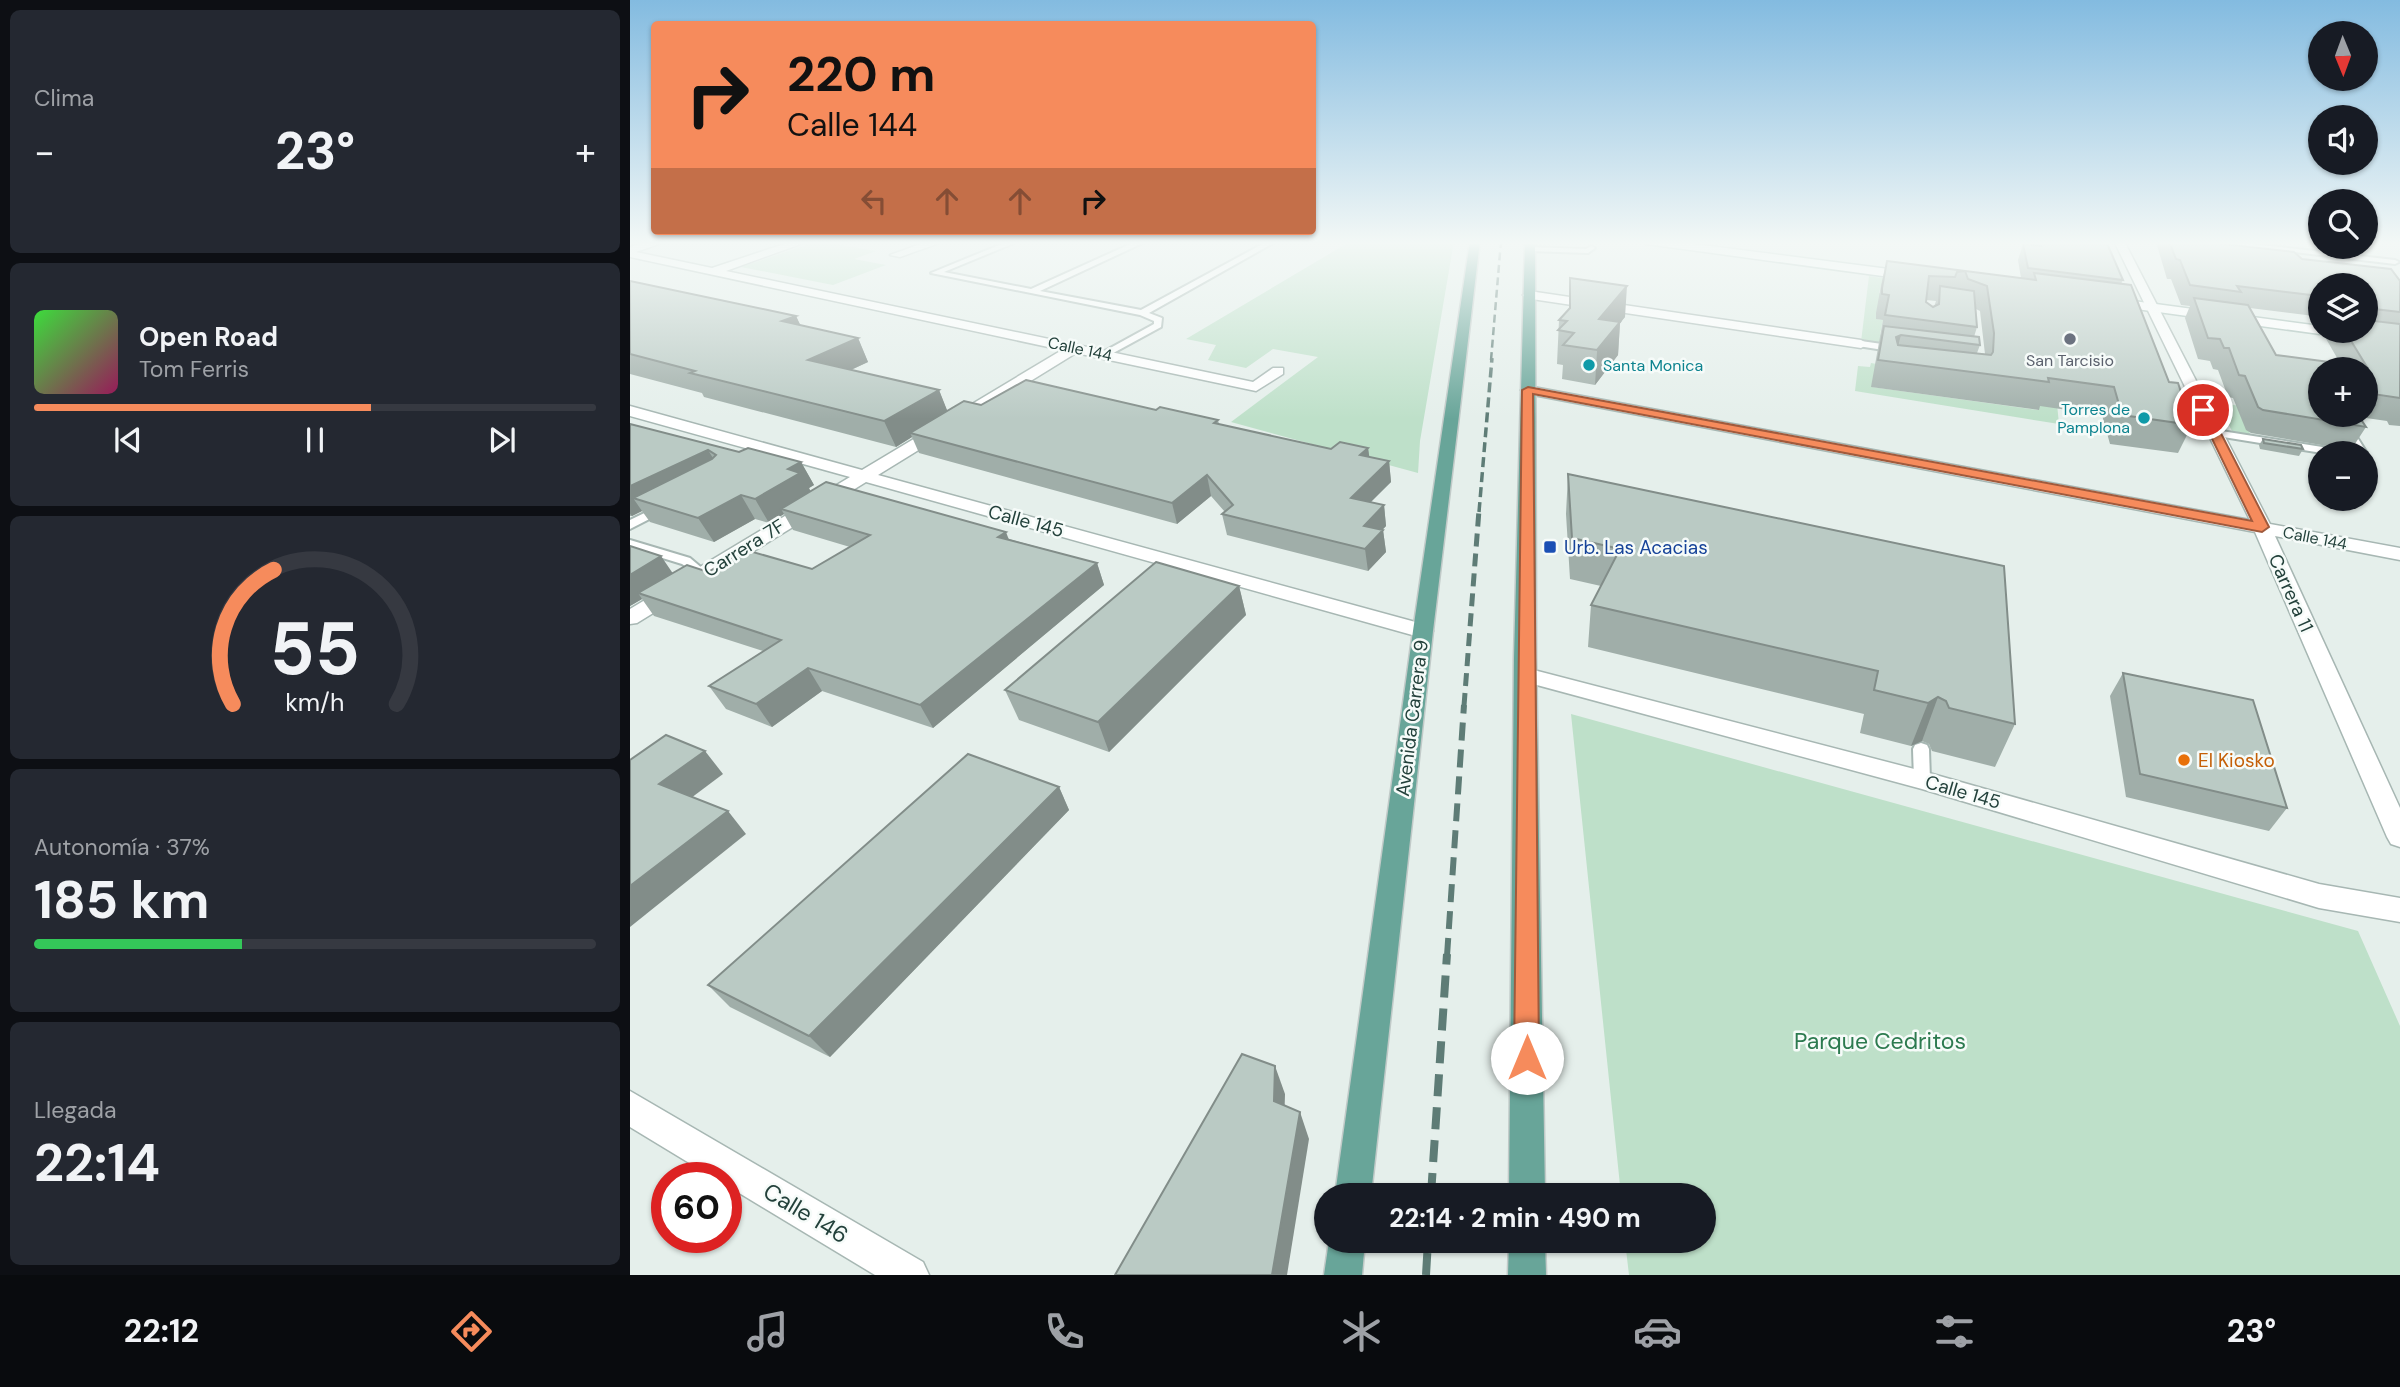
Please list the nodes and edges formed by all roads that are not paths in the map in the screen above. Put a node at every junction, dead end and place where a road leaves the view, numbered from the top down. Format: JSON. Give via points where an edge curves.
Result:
{"nodes":[{"id":1,"x":851,"y":300,"type":"edge"},
{"id":2,"x":1076,"y":300,"type":"edge"},
{"id":3,"x":1165,"y":300,"type":"edge"},
{"id":4,"x":1467,"y":300,"type":"edge"},
{"id":5,"x":1529,"y":300,"type":"edge"},
{"id":6,"x":1566,"y":300,"type":"edge"},
{"id":7,"x":2099,"y":300,"type":"edge"},
{"id":8,"x":2148,"y":300,"type":"edge"},
{"id":9,"x":2151,"y":307,"type":"junction"},
{"id":10,"x":1142,"y":313,"type":"junction"},
{"id":11,"x":2308,"y":328,"type":"edge"},
{"id":12,"x":1861,"y":344,"type":"joint"},
{"id":13,"x":1075,"y":348,"type":"junction"},
{"id":14,"x":1913,"y":351,"type":"edge"},
{"id":15,"x":1106,"y":354,"type":"junction"},
{"id":16,"x":1278,"y":371,"type":"dead end"},
{"id":17,"x":1528,"y":390,"type":"junction"},
{"id":18,"x":630,"y":411,"type":"edge"},
{"id":19,"x":676,"y":423,"type":"junction"},
{"id":20,"x":2215,"y":433,"type":"junction"},
{"id":21,"x":651,"y":435,"type":"edge"},
{"id":22,"x":2308,"y":448,"type":"edge"},
{"id":23,"x":861,"y":475,"type":"junction"},
{"id":24,"x":676,"y":501,"type":"edge"},
{"id":25,"x":630,"y":525,"type":"edge"},
{"id":26,"x":2262,"y":527,"type":"junction"},
{"id":27,"x":630,"y":544,"type":"edge"},
{"id":28,"x":2400,"y":554,"type":"edge"},
{"id":29,"x":703,"y":574,"type":"junction"},
{"id":30,"x":630,"y":618,"type":"edge"},
{"id":31,"x":1423,"y":631,"type":"junction"},
{"id":32,"x":1526,"y":675,"type":"junction"},
{"id":33,"x":1921,"y":749,"type":"dead end"},
{"id":34,"x":1922,"y":780,"type":"junction"},
{"id":35,"x":2400,"y":837,"type":"edge"},
{"id":36,"x":2400,"y":910,"type":"edge"},
{"id":37,"x":630,"y":1108,"type":"edge"},
{"id":38,"x":1354,"y":1183,"type":"edge"},
{"id":39,"x":1527,"y":1183,"type":"edge"},
{"id":40,"x":1346,"y":1253,"type":"edge"},
{"id":41,"x":1527,"y":1253,"type":"edge"},
{"id":42,"x":910,"y":1275,"type":"edge"},
{"id":43,"x":1343,"y":1275,"type":"edge"},
{"id":44,"x":1527,"y":1275,"type":"edge"}],
"edges":[{"from":1,"to":13,"type":"street","name":"Calle 144"},
{"from":2,"to":10,"type":"lane"},
{"from":3,"to":10,"type":"lane"},
{"from":4,"to":31,"type":"main road","name":"Avenida Carrera 9"},
{"from":5,"to":17,"type":"main road"},
{"from":6,"to":12,"type":"street"},
{"from":7,"to":9,"type":"street"},
{"from":8,"to":9,"type":"street","name":"Carrera 11"},
{"from":9,"to":11,"type":"street"},
{"from":9,"to":20,"type":"street","name":"Carrera 11"},
{"from":10,"to":15,"type":"lane","via":[[1159,320],[1158,325]]},
{"from":12,"to":14,"type":"lane"},
{"from":13,"to":15,"type":"street","name":"Calle 144"},
{"from":13,"to":23,"type":"street","name":"Carrera 7F"},
{"from":15,"to":16,"type":"street","name":"Calle 144","via":[[1256,387]]},
{"from":17,"to":26,"type":"street","name":"Calle 144"},
{"from":17,"to":32,"type":"main road"},
{"from":18,"to":19,"type":"street","name":"Calle 145"},
{"from":19,"to":21,"type":"street"},
{"from":19,"to":23,"type":"street","name":"Calle 145"},
{"from":20,"to":22,"type":"lane"},
{"from":20,"to":26,"type":"street","name":"Carrera 11"},
{"from":23,"to":29,"type":"street","name":"Carrera 7F"},
{"from":23,"to":31,"type":"street","name":"Calle 145"},
{"from":24,"to":25,"type":"lane"},
{"from":26,"to":28,"type":"street","name":"Calle 144"},
{"from":26,"to":35,"type":"street","name":"Carrera 11"},
{"from":27,"to":29,"type":"lane","via":[[686,561]]},
{"from":29,"to":30,"type":"street","name":"Carrera 7F"},
{"from":31,"to":38,"type":"main road","name":"Avenida Carrera 9"},
{"from":32,"to":34,"type":"street","name":"Calle 145"},
{"from":32,"to":39,"type":"main road"},
{"from":33,"to":34,"type":"lane"},
{"from":34,"to":36,"type":"street","name":"Calle 145","via":[[2319,896]]},
{"from":37,"to":42,"type":"street","name":"Calle 146"},
{"from":40,"to":43,"type":"main road"},
{"from":41,"to":44,"type":"main road"}]}
